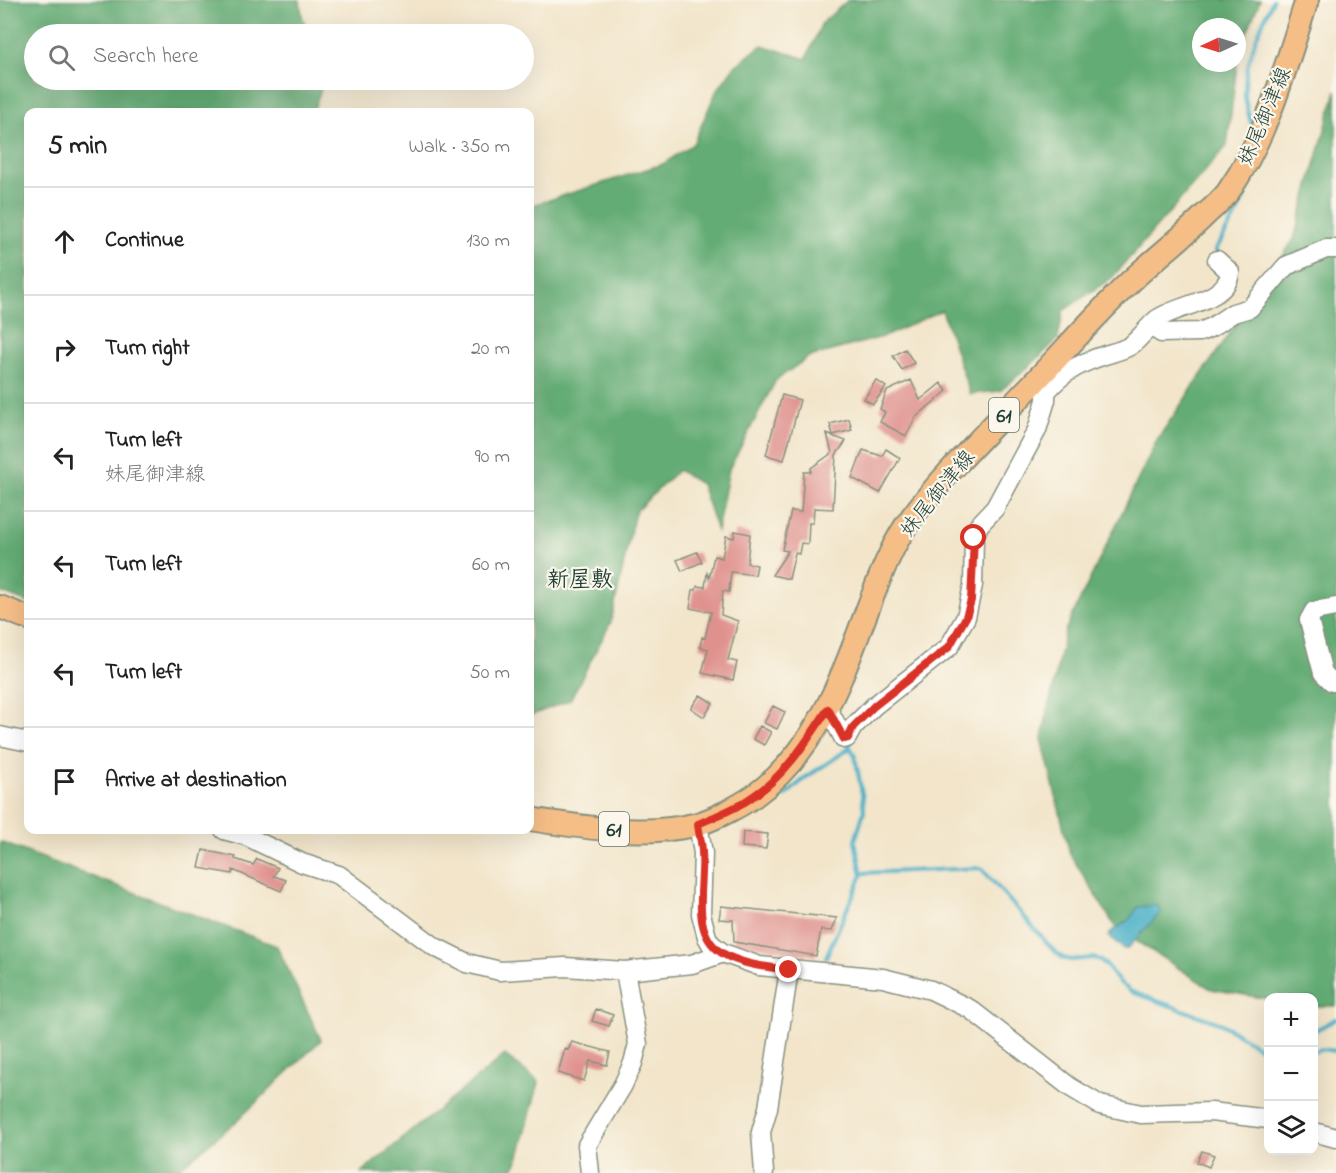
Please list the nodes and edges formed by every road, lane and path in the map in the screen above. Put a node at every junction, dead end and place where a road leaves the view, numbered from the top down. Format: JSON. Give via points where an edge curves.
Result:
{"nodes":[{"id":1,"x":1307,"y":0,"type":"edge"},
{"id":2,"x":1336,"y":249,"type":"edge"},
{"id":3,"x":1217,"y":260,"type":"dead end"},
{"id":4,"x":1156,"y":330,"type":"junction"},
{"id":5,"x":1042,"y":385,"type":"junction"},
{"id":6,"x":0,"y":607,"type":"edge"},
{"id":7,"x":1336,"y":607,"type":"edge"},
{"id":8,"x":24,"y":616,"type":"edge"},
{"id":9,"x":1336,"y":682,"type":"edge"},
{"id":10,"x":828,"y":709,"type":"junction"},
{"id":11,"x":0,"y":736,"type":"edge"},
{"id":12,"x":24,"y":740,"type":"edge"},
{"id":13,"x":534,"y":819,"type":"edge"},
{"id":14,"x":698,"y":824,"type":"junction"},
{"id":15,"x":239,"y":834,"type":"edge"},
{"id":16,"x":723,"y":954,"type":"junction"},
{"id":17,"x":789,"y":970,"type":"junction"},
{"id":18,"x":625,"y":971,"type":"junction"},
{"id":19,"x":1264,"y":1118,"type":"edge"},
{"id":20,"x":1318,"y":1133,"type":"edge"},
{"id":21,"x":1336,"y":1138,"type":"edge"},
{"id":22,"x":590,"y":1173,"type":"edge"},
{"id":23,"x":764,"y":1173,"type":"edge"}],
"edges":[{"from":1,"to":5,"type":"main road","name":"妹尾御津線","number":"61","via":[[1261,133],[1226,194],[1133,279]]},
{"from":2,"to":4,"type":"street","via":[[1326,249],[1286,266],[1250,308],[1233,313],[1212,327],[1200,332]]},
{"from":3,"to":4,"type":"street","via":[[1230,272],[1230,278],[1205,300],[1173,310]]},
{"from":4,"to":5,"type":"street","via":[[1128,347],[1071,368]]},
{"from":5,"to":10,"type":"main road","name":"妹尾御津線","number":"61","via":[[956,466],[912,517],[880,576]]},
{"from":5,"to":10,"type":"street","via":[[1046,400],[1036,430],[995,508],[979,525],[974,538],[971,600],[949,647],[874,706],[853,727],[848,738],[844,739]]},
{"from":6,"to":8,"type":"main road"},
{"from":7,"to":9,"type":"street","via":[[1314,611],[1309,620],[1323,673]]},
{"from":10,"to":14,"type":"main road","name":"妹尾御津線","number":"61","via":[[774,780],[752,798]]},
{"from":11,"to":12,"type":"street"},
{"from":13,"to":14,"type":"main road","name":"妹尾御津線","number":"61","via":[[618,829]]},
{"from":14,"to":16,"type":"street","via":[[703,853],[701,914],[707,937]]},
{"from":15,"to":18,"type":"street","via":[[339,875],[435,947],[467,963],[500,971],[565,967]]},
{"from":16,"to":17,"type":"street","via":[[759,966]]},
{"from":16,"to":18,"type":"street","via":[[692,964]]},
{"from":17,"to":19,"type":"street","via":[[883,978],[932,990],[969,1009],[1070,1087],[1100,1105],[1141,1114],[1211,1112]]},
{"from":17,"to":23,"type":"street","via":[[761,1132]]},
{"from":18,"to":22,"type":"street","via":[[638,1044],[623,1085],[587,1144]]},
{"from":20,"to":21,"type":"street"}]}
